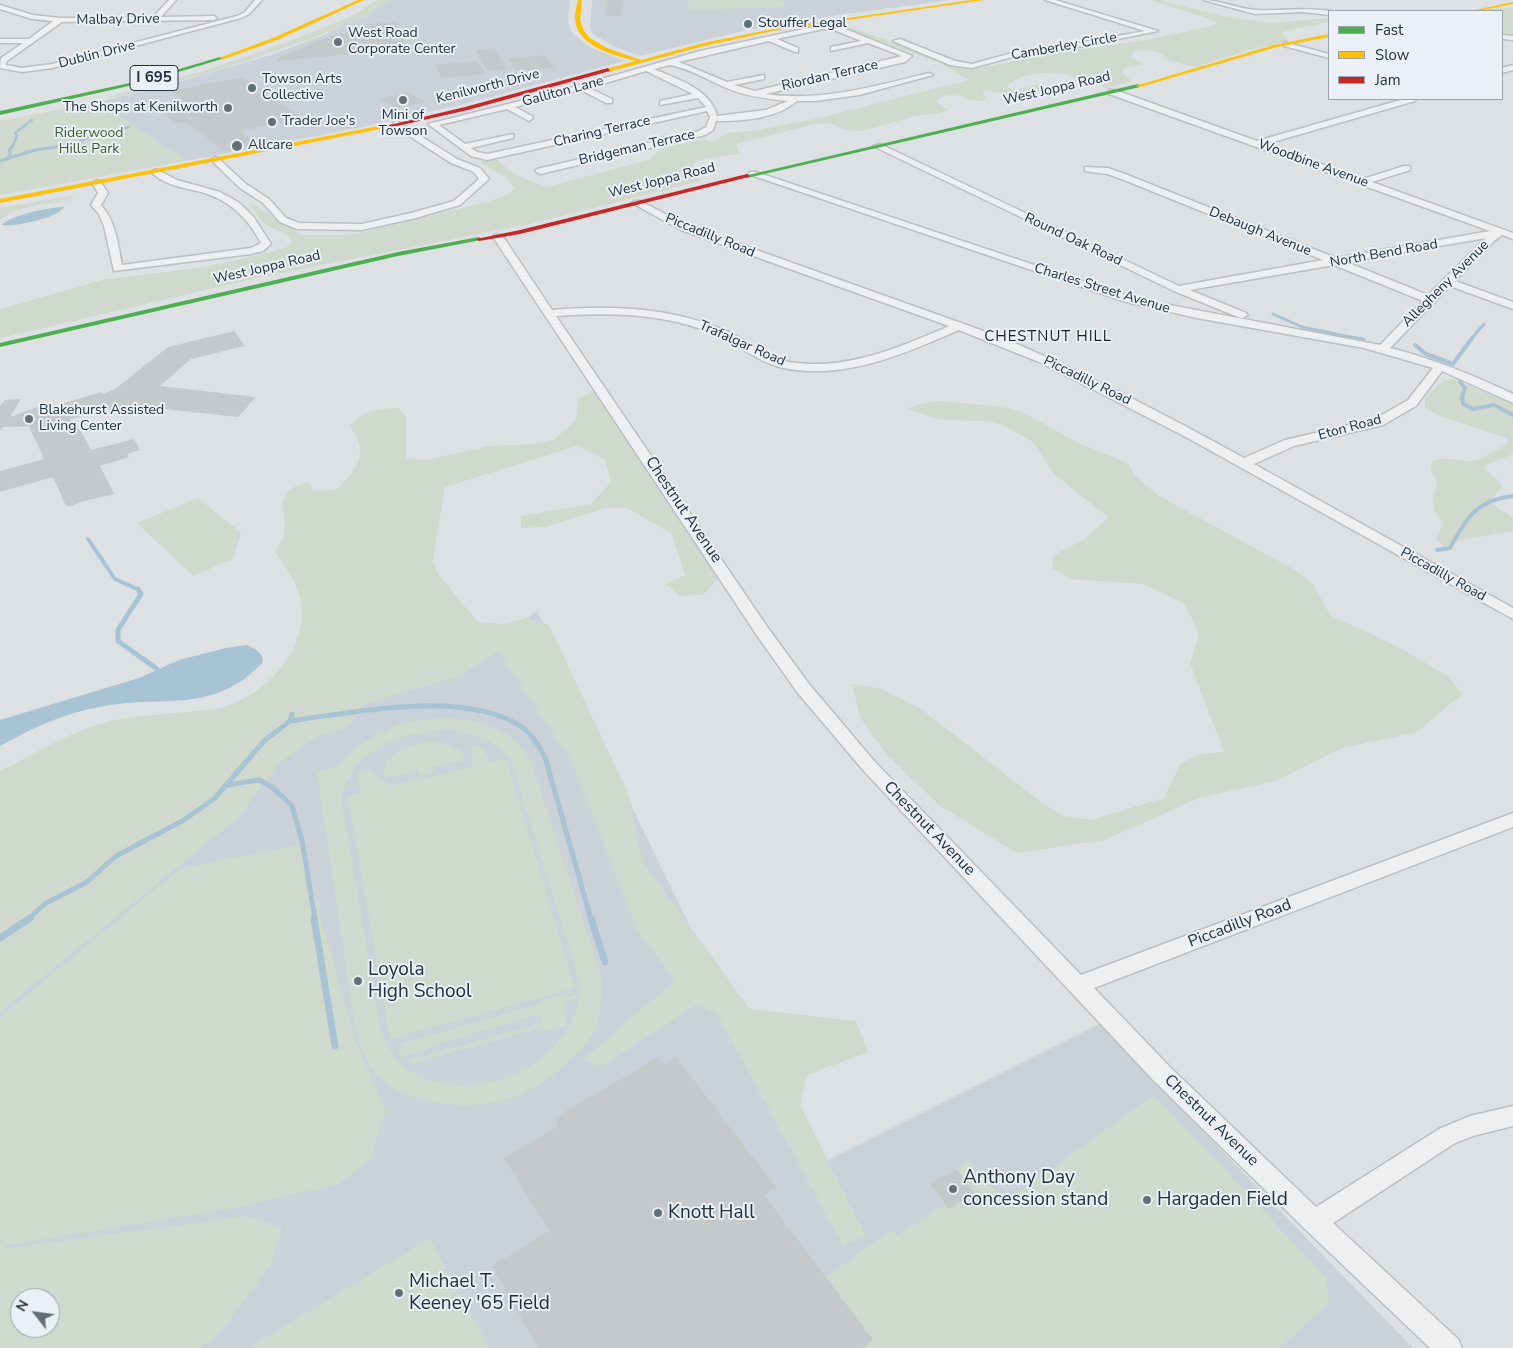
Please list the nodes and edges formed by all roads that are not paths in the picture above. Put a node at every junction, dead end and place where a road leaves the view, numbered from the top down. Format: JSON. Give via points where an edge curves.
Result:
{"nodes":[{"id":1,"x":172,"y":0,"type":"edge"},
{"id":2,"x":258,"y":0,"type":"edge"},
{"id":3,"x":342,"y":0,"type":"edge"},
{"id":4,"x":362,"y":0,"type":"edge"},
{"id":5,"x":370,"y":0,"type":"edge"},
{"id":6,"x":580,"y":0,"type":"edge"},
{"id":7,"x":982,"y":0,"type":"edge"},
{"id":8,"x":1048,"y":0,"type":"edge"},
{"id":9,"x":1206,"y":0,"type":"edge"},
{"id":10,"x":1509,"y":5,"type":"edge"},
{"id":11,"x":0,"y":7,"type":"edge"},
{"id":12,"x":1478,"y":10,"type":"edge"},
{"id":13,"x":1328,"y":13,"type":"edge"},
{"id":14,"x":238,"y":17,"type":"junction"},
{"id":15,"x":155,"y":19,"type":"junction"},
{"id":16,"x":844,"y":19,"type":"junction"},
{"id":17,"x":60,"y":20,"type":"junction"},
{"id":18,"x":856,"y":25,"type":"dead end"},
{"id":19,"x":788,"y":27,"type":"junction"},
{"id":20,"x":304,"y":29,"type":"junction"},
{"id":21,"x":800,"y":32,"type":"junction"},
{"id":22,"x":251,"y":35,"type":"dead end"},
{"id":23,"x":1328,"y":36,"type":"edge"},
{"id":24,"x":768,"y":38,"type":"junction"},
{"id":25,"x":889,"y":38,"type":"dead end"},
{"id":26,"x":0,"y":41,"type":"edge"},
{"id":27,"x":32,"y":41,"type":"junction"},
{"id":28,"x":868,"y":41,"type":"junction"},
{"id":29,"x":1288,"y":44,"type":"junction"},
{"id":30,"x":834,"y":49,"type":"dead end"},
{"id":31,"x":795,"y":50,"type":"dead end"},
{"id":32,"x":703,"y":53,"type":"junction"},
{"id":33,"x":1328,"y":56,"type":"edge"},
{"id":34,"x":719,"y":60,"type":"dead end"},
{"id":35,"x":673,"y":63,"type":"junction"},
{"id":36,"x":702,"y":63,"type":"dead end"},
{"id":37,"x":649,"y":66,"type":"junction"},
{"id":38,"x":686,"y":67,"type":"junction"},
{"id":39,"x":930,"y":75,"type":"dead end"},
{"id":40,"x":127,"y":77,"type":"junction"},
{"id":41,"x":761,"y":77,"type":"dead end"},
{"id":42,"x":724,"y":85,"type":"junction"},
{"id":43,"x":582,"y":87,"type":"junction"},
{"id":44,"x":1112,"y":92,"type":"junction"},
{"id":45,"x":754,"y":94,"type":"junction"},
{"id":46,"x":700,"y":95,"type":"junction"},
{"id":47,"x":794,"y":100,"type":"junction"},
{"id":48,"x":1409,"y":100,"type":"edge"},
{"id":49,"x":609,"y":101,"type":"dead end"},
{"id":50,"x":663,"y":103,"type":"dead end"},
{"id":51,"x":0,"y":104,"type":"edge"},
{"id":52,"x":508,"y":106,"type":"junction"},
{"id":53,"x":711,"y":108,"type":"junction"},
{"id":54,"x":0,"y":113,"type":"edge"},
{"id":55,"x":463,"y":113,"type":"junction"},
{"id":56,"x":529,"y":118,"type":"dead end"},
{"id":57,"x":713,"y":119,"type":"junction"},
{"id":58,"x":397,"y":124,"type":"junction"},
{"id":59,"x":510,"y":136,"type":"dead end"},
{"id":60,"x":1257,"y":144,"type":"junction"},
{"id":61,"x":463,"y":146,"type":"junction"},
{"id":62,"x":877,"y":146,"type":"junction"},
{"id":63,"x":215,"y":160,"type":"junction"},
{"id":64,"x":1407,"y":168,"type":"dead end"},
{"id":65,"x":1088,"y":169,"type":"dead end"},
{"id":66,"x":540,"y":171,"type":"dead end"},
{"id":67,"x":156,"y":172,"type":"junction"},
{"id":68,"x":753,"y":174,"type":"junction"},
{"id":69,"x":1364,"y":182,"type":"junction"},
{"id":70,"x":97,"y":183,"type":"junction"},
{"id":71,"x":0,"y":201,"type":"edge"},
{"id":72,"x":637,"y":203,"type":"junction"},
{"id":73,"x":1513,"y":225,"type":"edge"},
{"id":74,"x":1501,"y":232,"type":"junction"},
{"id":75,"x":1513,"y":236,"type":"edge"},
{"id":76,"x":498,"y":237,"type":"junction"},
{"id":77,"x":1334,"y":262,"type":"junction"},
{"id":78,"x":1449,"y":282,"type":"junction"},
{"id":79,"x":1178,"y":289,"type":"junction"},
{"id":80,"x":1431,"y":300,"type":"junction"},
{"id":81,"x":1513,"y":306,"type":"edge"},
{"id":82,"x":550,"y":313,"type":"junction"},
{"id":83,"x":958,"y":326,"type":"junction"},
{"id":84,"x":1271,"y":328,"type":"junction"},
{"id":85,"x":0,"y":346,"type":"edge"},
{"id":86,"x":1384,"y":349,"type":"junction"},
{"id":87,"x":1440,"y":366,"type":"junction"},
{"id":88,"x":1513,"y":399,"type":"edge"},
{"id":89,"x":1243,"y":464,"type":"junction"},
{"id":90,"x":1513,"y":614,"type":"edge"},
{"id":91,"x":1513,"y":820,"type":"edge"},
{"id":92,"x":1079,"y":985,"type":"junction"},
{"id":93,"x":1513,"y":1116,"type":"edge"},
{"id":94,"x":1314,"y":1222,"type":"junction"},
{"id":95,"x":1449,"y":1348,"type":"edge"}],
"edges":[{"from":1,"to":15,"type":"street"},
{"from":2,"to":14,"type":"street","name":"Dublin Drive"},
{"from":3,"to":40,"type":"main road","number":"I 695","via":[[255,38]]},
{"from":4,"to":20,"type":"main road","number":"I 695"},
{"from":5,"to":20,"type":"main road"},
{"from":6,"to":37,"type":"main road","via":[[578,23],[588,39]]},
{"from":7,"to":16,"type":"main road","name":"Kenilworth Drive"},
{"from":8,"to":25,"type":"street","name":"Camberley Circle","via":[[1154,31],[1023,52],[972,66],[953,63]]},
{"from":9,"to":13,"type":"street","via":[[1255,12],[1302,10]]},
{"from":10,"to":12,"type":"main road"},
{"from":11,"to":17,"type":"street","name":"Malbay Drive","via":[[32,17]]},
{"from":14,"to":15,"type":"street","name":"Malbay Drive"},
{"from":14,"to":27,"type":"street","name":"Dublin Drive","via":[[52,66],[22,70],[2,66],[4,60]]},
{"from":15,"to":17,"type":"street","name":"Malbay Drive"},
{"from":16,"to":18,"type":"street"},
{"from":16,"to":19,"type":"main road","name":"Kenilworth Drive"},
{"from":17,"to":27,"type":"street","name":"Dublin Drive"},
{"from":19,"to":21,"type":"street"},
{"from":19,"to":37,"type":"main road","name":"Kenilworth Drive","via":[[707,44]]},
{"from":20,"to":54,"type":"main road","number":"I 695","via":[[172,73]]},
{"from":21,"to":24,"type":"street","name":"Galliton Lane"},
{"from":21,"to":28,"type":"street","name":"Galliton Lane","via":[[829,27]]},
{"from":22,"to":40,"type":"main road"},
{"from":23,"to":29,"type":"main road","name":"West Joppa Road"},
{"from":24,"to":31,"type":"street"},
{"from":24,"to":32,"type":"street","name":"Galliton Lane"},
{"from":26,"to":27,"type":"street"},
{"from":28,"to":30,"type":"street"},
{"from":28,"to":45,"type":"street","name":"Riordan Terrace","via":[[908,56]]},
{"from":29,"to":33,"type":"street"},
{"from":29,"to":44,"type":"main road","name":"West Joppa Road"},
{"from":32,"to":34,"type":"street"},
{"from":32,"to":35,"type":"street","name":"Galliton Lane"},
{"from":35,"to":37,"type":"street","name":"Galliton Lane"},
{"from":35,"to":38,"type":"street"},
{"from":36,"to":38,"type":"street"},
{"from":37,"to":43,"type":"street","name":"Galliton Lane"},
{"from":37,"to":46,"type":"street"},
{"from":37,"to":55,"type":"main road","name":"Kenilworth Drive"},
{"from":38,"to":42,"type":"street"},
{"from":39,"to":47,"type":"street","name":"Bridgeman Terrace","via":[[835,98]]},
{"from":40,"to":51,"type":"main road","number":"I 695"},
{"from":41,"to":42,"type":"street"},
{"from":42,"to":45,"type":"street"},
{"from":43,"to":49,"type":"street"},
{"from":43,"to":52,"type":"street","name":"Galliton Lane"},
{"from":44,"to":60,"type":"street","name":"Woodbine Avenue"},
{"from":44,"to":62,"type":"main road","name":"West Joppa Road"},
{"from":45,"to":47,"type":"street"},
{"from":46,"to":50,"type":"street"},
{"from":46,"to":53,"type":"street"},
{"from":47,"to":57,"type":"street","name":"Bridgeman Terrace","via":[[787,106],[754,115]]},
{"from":48,"to":60,"type":"street"},
{"from":52,"to":55,"type":"street","name":"Galliton Lane"},
{"from":52,"to":56,"type":"street"},
{"from":53,"to":57,"type":"street"},
{"from":53,"to":61,"type":"street","name":"Charing Terrace","via":[[493,157],[478,156]]},
{"from":55,"to":58,"type":"main road","name":"Kenilworth Drive"},
{"from":55,"to":61,"type":"street","name":"Galliton Lane","via":[[432,124]]},
{"from":57,"to":66,"type":"street","name":"Bridgeman Terrace","via":[[710,128],[702,133]]},
{"from":58,"to":63,"type":"main road","name":"Kenilworth Drive"},
{"from":58,"to":63,"type":"street","via":[[454,161],[477,170],[484,179],[457,203],[413,216],[362,227],[297,226],[283,220],[266,201]]},
{"from":59,"to":61,"type":"street"},
{"from":60,"to":69,"type":"street","name":"Woodbine Avenue"},
{"from":62,"to":68,"type":"main road","name":"West Joppa Road"},
{"from":62,"to":79,"type":"street","name":"Round Oak Road"},
{"from":63,"to":67,"type":"main road","name":"Kenilworth Drive"},
{"from":64,"to":69,"type":"street"},
{"from":65,"to":77,"type":"street","name":"Debaugh Avenue","via":[[1122,176]]},
{"from":67,"to":70,"type":"main road","name":"Kenilworth Drive"},
{"from":67,"to":70,"type":"street","via":[[173,183],[224,198],[250,218],[266,244],[251,251],[118,269],[109,226],[96,205],[103,193]]},
{"from":68,"to":72,"type":"main road","name":"West Joppa Road"},
{"from":68,"to":84,"type":"street","name":"Charles Street Avenue","via":[[1123,298]]},
{"from":69,"to":74,"type":"street","name":"Woodbine Avenue"},
{"from":70,"to":71,"type":"main road","name":"Kenilworth Drive"},
{"from":72,"to":76,"type":"main road","name":"West Joppa Road"},
{"from":72,"to":83,"type":"street","name":"Piccadilly Road","via":[[685,228]]},
{"from":73,"to":74,"type":"street","name":"Allegheny Avenue"},
{"from":74,"to":75,"type":"street","name":"Woodbine Avenue"},
{"from":74,"to":77,"type":"street","name":"North Bend Road"},
{"from":74,"to":78,"type":"street","name":"Allegheny Avenue","via":[[1490,239]]},
{"from":76,"to":82,"type":"street","name":"Chestnut Avenue"},
{"from":76,"to":85,"type":"main road","name":"West Joppa Road","via":[[398,254]]},
{"from":77,"to":79,"type":"street","name":"North Bend Road"},
{"from":77,"to":80,"type":"street","name":"Debaugh Avenue"},
{"from":78,"to":80,"type":"street","name":"Allegheny Avenue"},
{"from":78,"to":81,"type":"street"},
{"from":79,"to":84,"type":"street","name":"Round Oak Road"},
{"from":80,"to":86,"type":"street","name":"Allegheny Avenue"},
{"from":82,"to":83,"type":"street","name":"Trafalgar Road","via":[[627,311],[681,319],[722,333],[772,361],[814,367],[829,367],[911,348]]},
{"from":82,"to":92,"type":"street","name":"Chestnut Avenue","via":[[803,688],[910,810]]},
{"from":83,"to":89,"type":"street","name":"Piccadilly Road","via":[[999,340],[1081,377]]},
{"from":84,"to":86,"type":"street","name":"Charles Street Avenue"},
{"from":86,"to":87,"type":"street","name":"Charles Street Avenue"},
{"from":87,"to":88,"type":"street","name":"Charles Street Avenue"},
{"from":87,"to":89,"type":"street","name":"Eton Road","via":[[1412,404],[1379,422],[1290,443]]},
{"from":89,"to":90,"type":"street","name":"Piccadilly Road"},
{"from":91,"to":92,"type":"street","name":"Piccadilly Road"},
{"from":92,"to":94,"type":"street","name":"Chestnut Avenue","via":[[1163,1075]]},
{"from":93,"to":94,"type":"street","via":[[1470,1126],[1447,1136]]},
{"from":94,"to":95,"type":"street","name":"Chestnut Avenue"}]}
